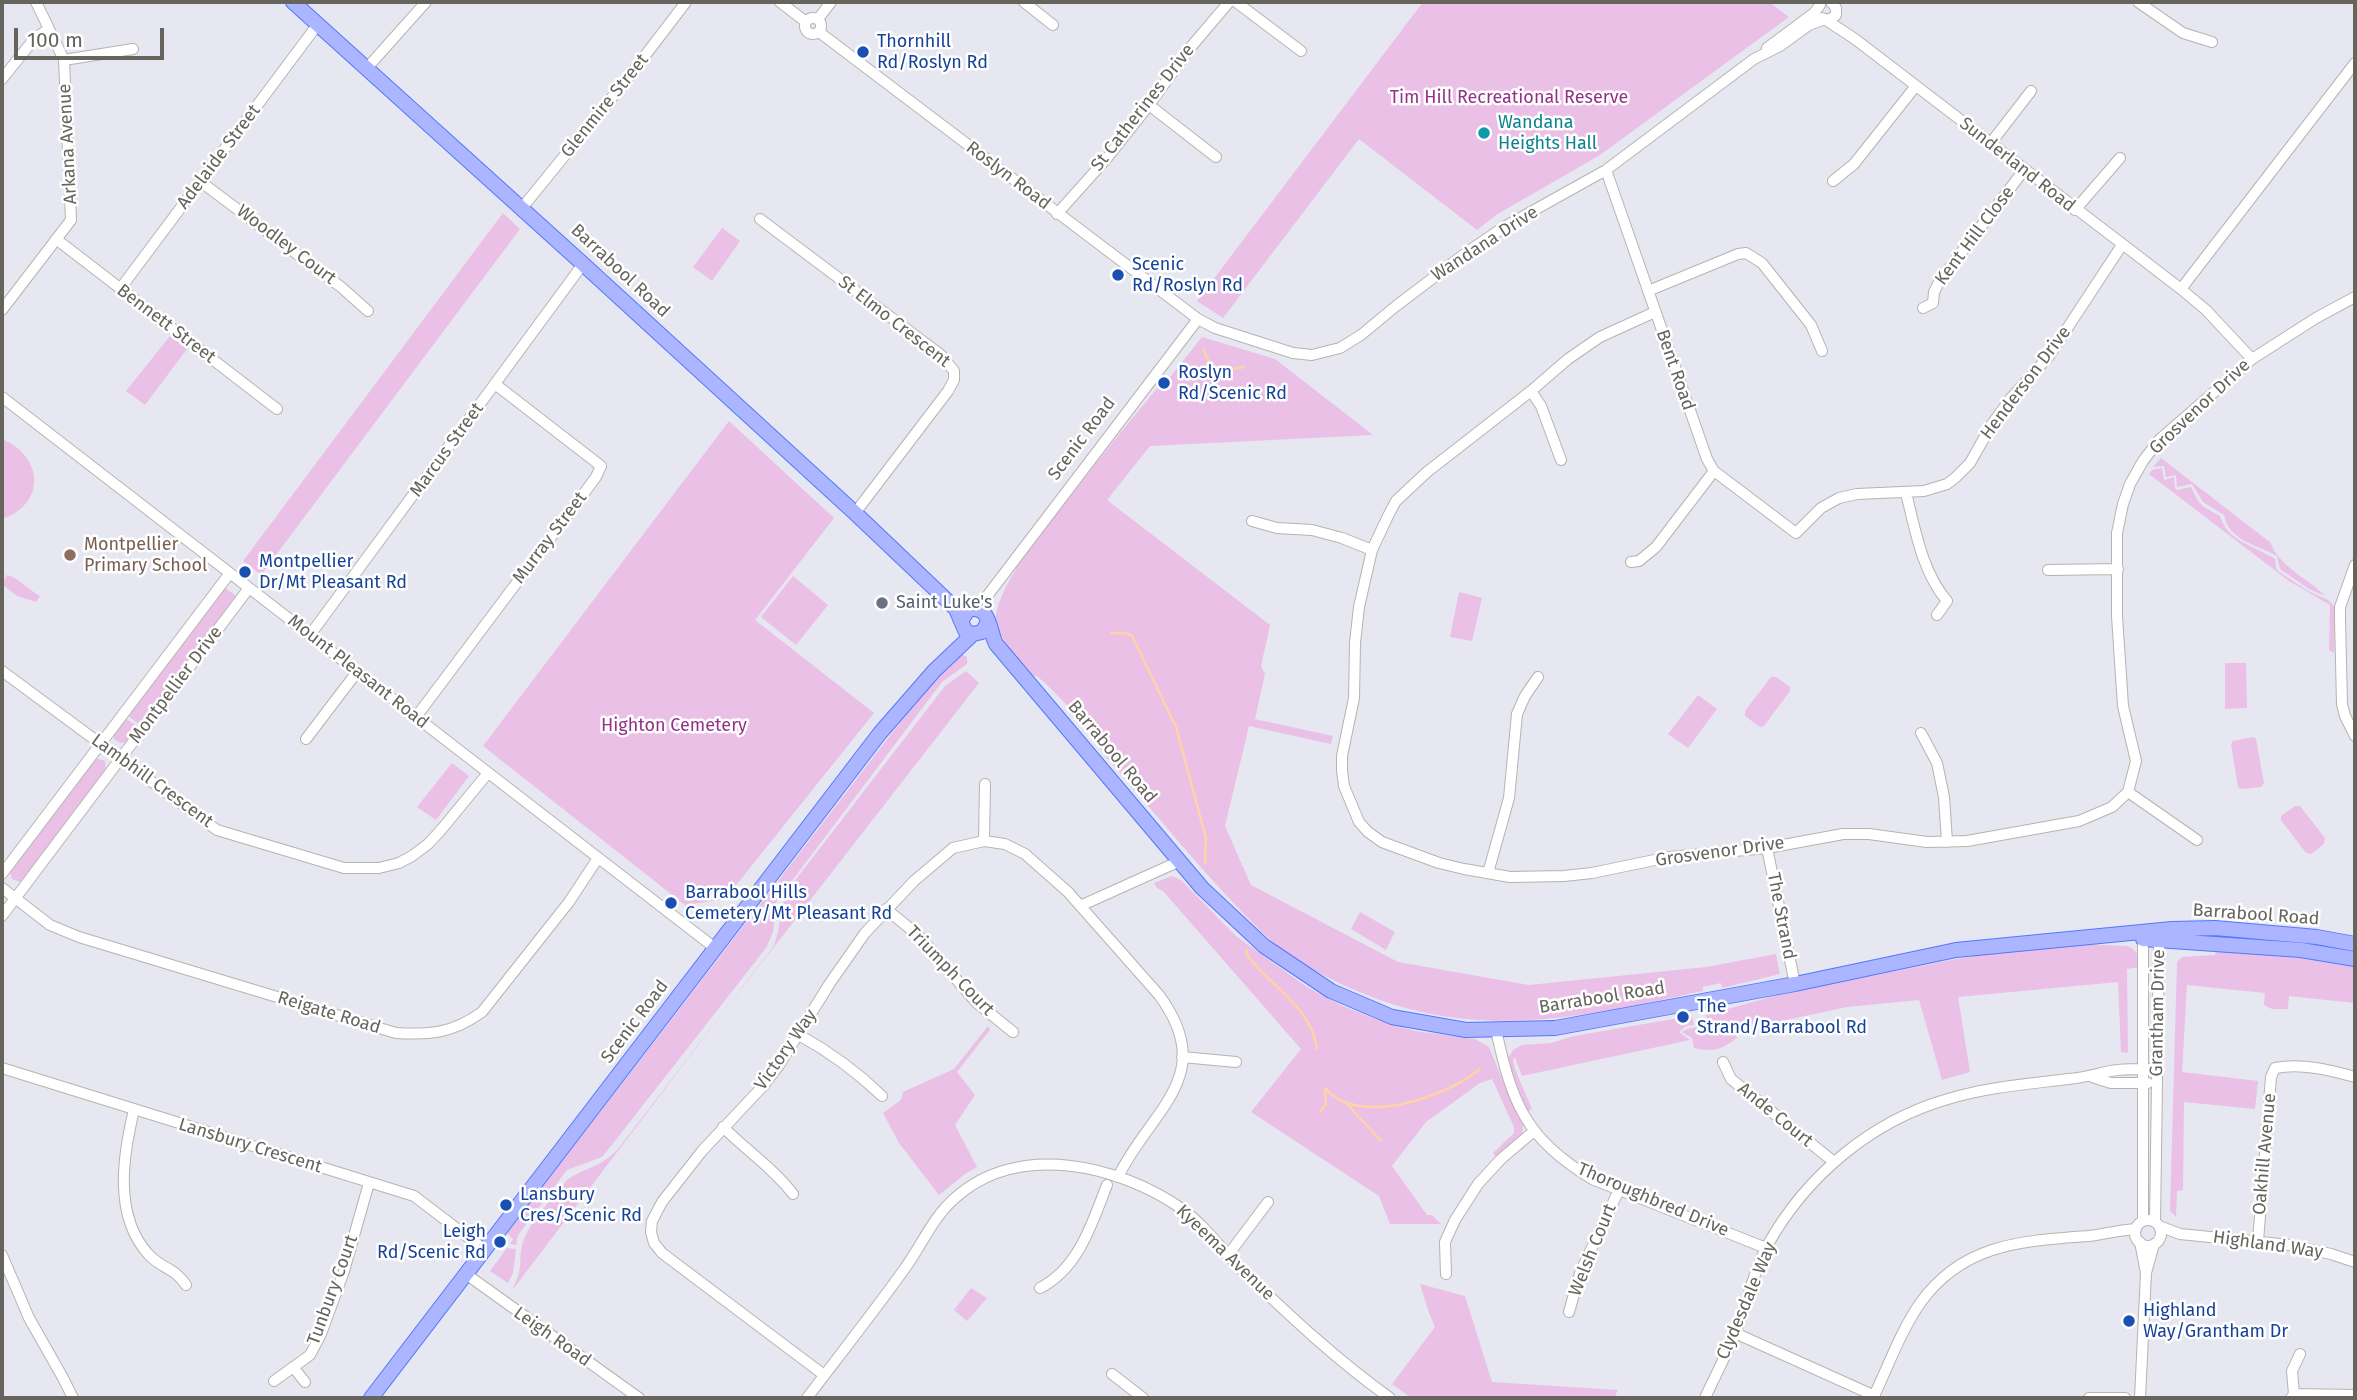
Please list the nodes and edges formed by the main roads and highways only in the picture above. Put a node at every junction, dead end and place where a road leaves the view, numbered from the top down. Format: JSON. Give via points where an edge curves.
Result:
{"nodes":[{"id":1,"x":293,"y":2,"type":"edge"},
{"id":2,"x":918,"y":572,"type":"junction"},
{"id":3,"x":981,"y":614,"type":"junction"},
{"id":4,"x":961,"y":622,"type":"junction"},
{"id":5,"x":975,"y":634,"type":"junction"},
{"id":6,"x":995,"y":643,"type":"junction"},
{"id":7,"x":934,"y":671,"type":"junction"},
{"id":8,"x":2151,"y":937,"type":"junction"},
{"id":9,"x":2355,"y":944,"type":"edge"},
{"id":10,"x":2355,"y":959,"type":"edge"},
{"id":11,"x":371,"y":1398,"type":"edge"}],
"edges":[{"from":1,"to":2,"type":"main road","name":"Barrabool Road"},
{"from":2,"to":3,"type":"main road","name":"Barrabool Road"},
{"from":2,"to":4,"type":"main road","name":"Barrabool Road","via":[[956,609]]},
{"from":3,"to":4,"type":"main road","via":[[968,610]]},
{"from":3,"to":5,"type":"main road","via":[[985,629]]},
{"from":3,"to":6,"type":"main road","name":"Barrabool Road"},
{"from":4,"to":5,"type":"main road","via":[[966,632]]},
{"from":4,"to":7,"type":"main road","name":"Scenic Road"},
{"from":5,"to":6,"type":"main road","name":"Barrabool Road"},
{"from":5,"to":7,"type":"main road","name":"Scenic Road"},
{"from":6,"to":8,"type":"main road","name":"Barrabool Road","via":[[1202,888],[1264,946],[1331,991],[1391,1017],[1466,1030],[1555,1028],[1956,950]]},
{"from":7,"to":11,"type":"main road","name":"Scenic Road","via":[[880,733]]},
{"from":8,"to":9,"type":"main road","name":"Barrabool Road","via":[[2215,928]]},
{"from":8,"to":10,"type":"main road","name":"Barrabool Road"}]}
